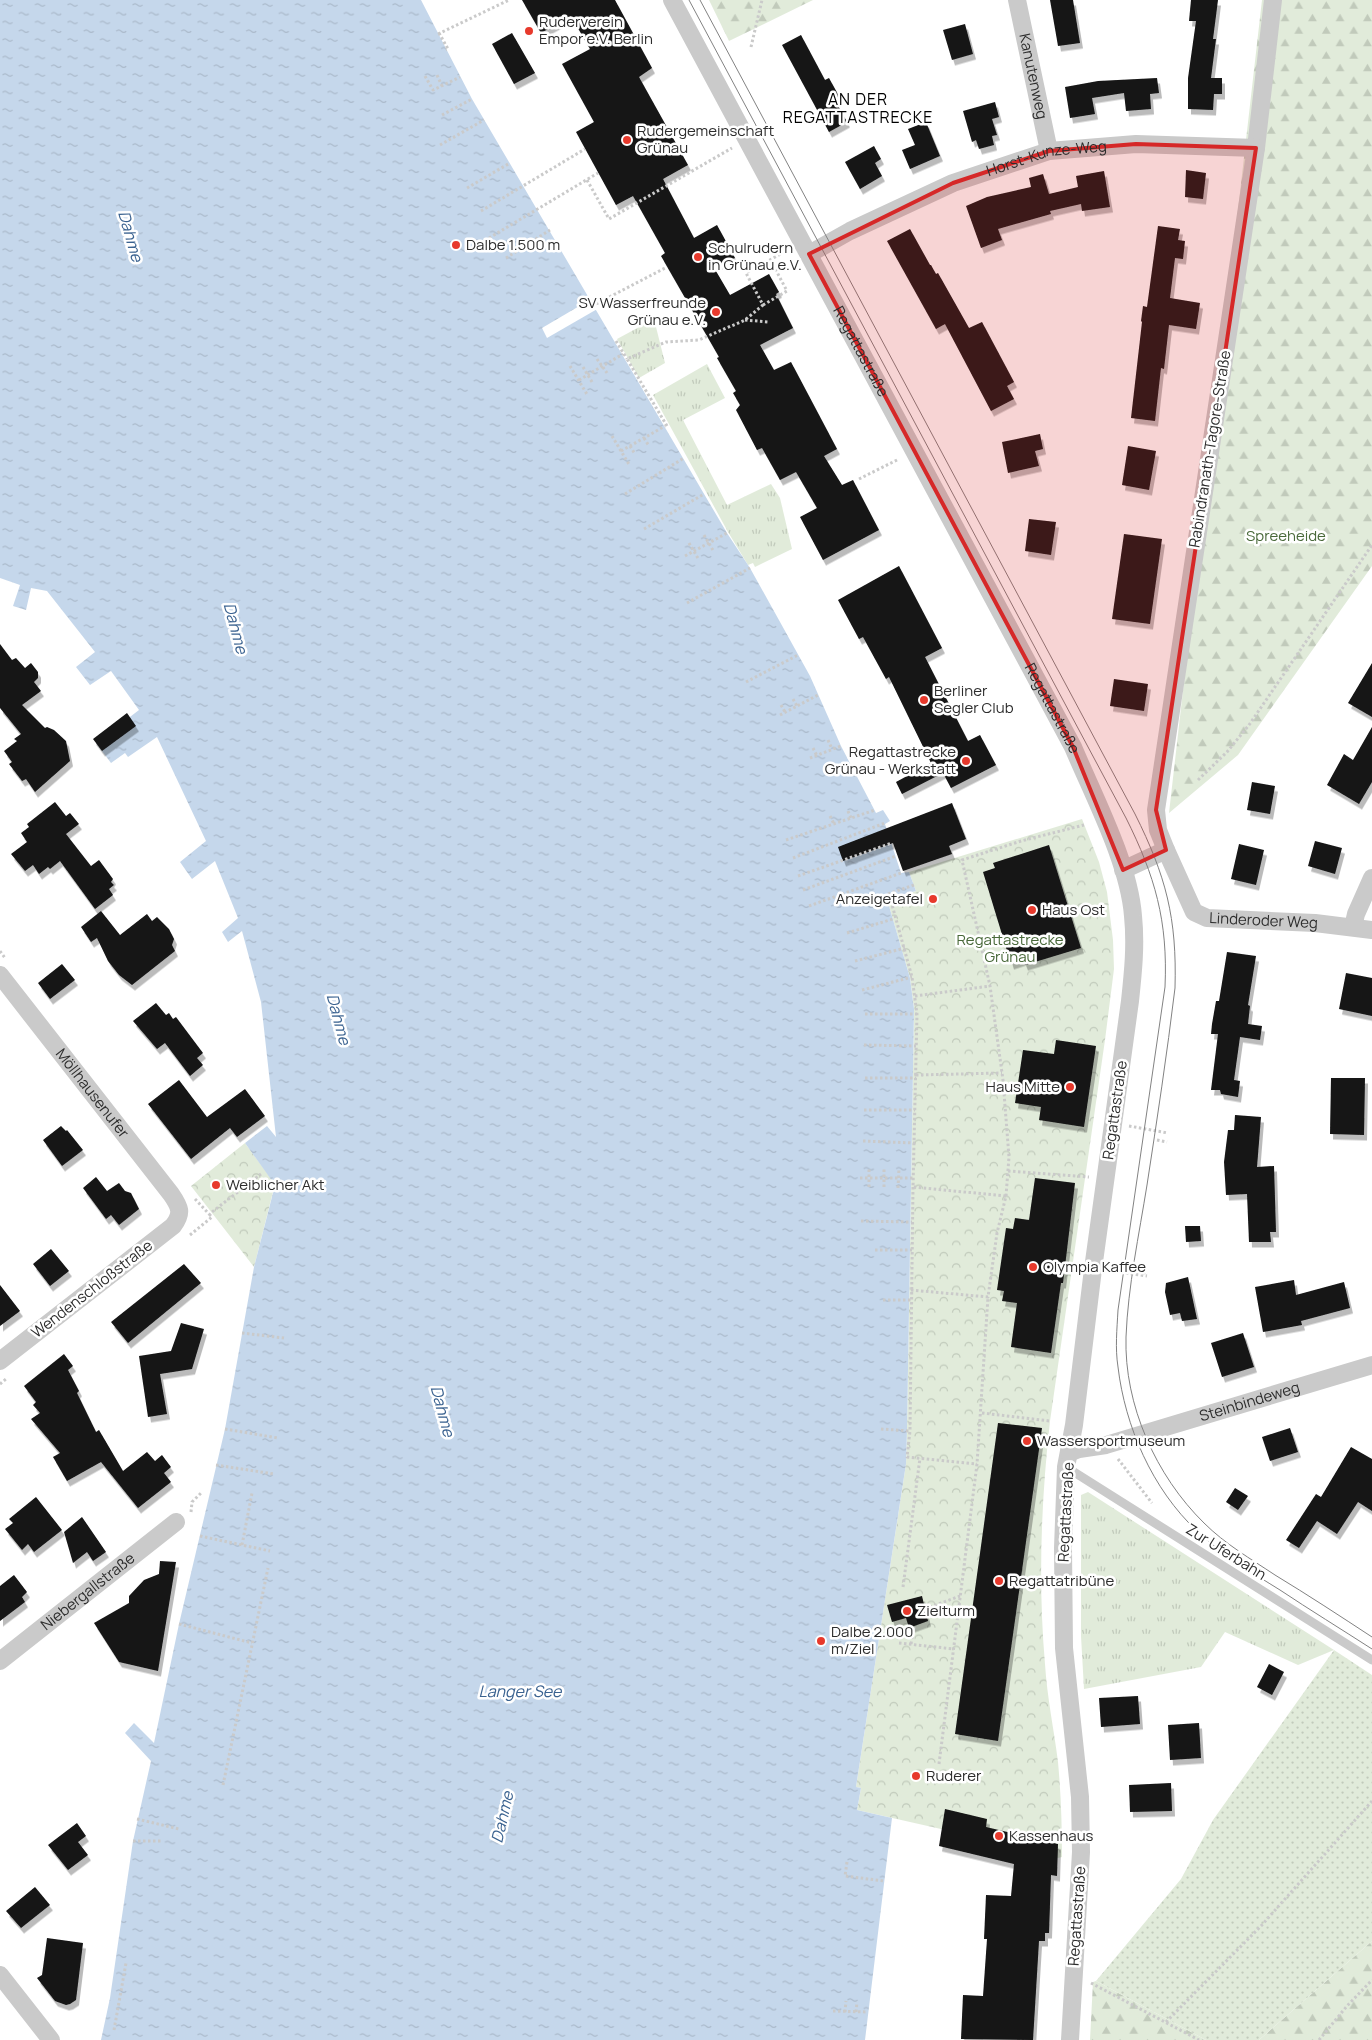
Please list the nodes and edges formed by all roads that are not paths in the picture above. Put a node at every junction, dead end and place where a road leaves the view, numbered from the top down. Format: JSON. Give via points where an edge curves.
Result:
{"nodes":[{"id":1,"x":672,"y":0,"type":"edge"},
{"id":2,"x":1017,"y":0,"type":"edge"},
{"id":3,"x":1273,"y":0,"type":"edge"},
{"id":4,"x":1256,"y":148,"type":"junction"},
{"id":5,"x":1049,"y":152,"type":"junction"},
{"id":6,"x":806,"y":248,"type":"junction"},
{"id":7,"x":1166,"y":850,"type":"junction"},
{"id":8,"x":1123,"y":870,"type":"junction"},
{"id":9,"x":1372,"y":878,"type":"edge"},
{"id":10,"x":1353,"y":926,"type":"junction"},
{"id":11,"x":1372,"y":930,"type":"edge"},
{"id":12,"x":0,"y":974,"type":"edge"},
{"id":13,"x":181,"y":1212,"type":"joint"},
{"id":14,"x":0,"y":1361,"type":"edge"},
{"id":15,"x":1372,"y":1365,"type":"edge"},
{"id":16,"x":1068,"y":1460,"type":"junction"},
{"id":17,"x":176,"y":1522,"type":"dead end"},
{"id":18,"x":1372,"y":1660,"type":"edge"},
{"id":19,"x":0,"y":1661,"type":"edge"},
{"id":20,"x":0,"y":1975,"type":"edge"},
{"id":21,"x":51,"y":2040,"type":"edge"},
{"id":22,"x":1070,"y":2040,"type":"edge"}],
"edges":[{"from":1,"to":6,"type":"street","name":"Regattastraße"},
{"from":2,"to":5,"type":"street","name":"Kanutenweg"},
{"from":3,"to":4,"type":"street","name":"Rabindranath-Tagore-Straße"},
{"from":4,"to":5,"type":"street","name":"Horst-Kunze-Weg","via":[[1136,144]]},
{"from":4,"to":7,"type":"street","name":"Rabindranath-Tagore-Straße","via":[[1156,810],[1158,830]]},
{"from":5,"to":6,"type":"street","name":"Horst-Kunze-Weg","via":[[953,183]]},
{"from":6,"to":8,"type":"street","name":"Regattastraße","via":[[1073,747]]},
{"from":7,"to":8,"type":"street"},
{"from":7,"to":10,"type":"street","name":"Linderoder Weg","via":[[1194,912],[1207,918]]},
{"from":8,"to":16,"type":"street","name":"Regattastraße","via":[[1133,915],[1134,962]]},
{"from":9,"to":10,"type":"street"},
{"from":10,"to":11,"type":"street","name":"Linderoder Weg"},
{"from":12,"to":13,"type":"street","name":"Möllhausenufer","via":[[166,1187]]},
{"from":13,"to":14,"type":"street","name":"Wendenschloßstraße","via":[[173,1226]]},
{"from":15,"to":16,"type":"street","name":"Steinbindeweg","via":[[1106,1445],[1079,1449]]},
{"from":16,"to":18,"type":"lane","name":"Zur Uferbahn"},
{"from":16,"to":22,"type":"street","name":"Regattastraße","via":[[1063,1548],[1064,1648],[1080,1797],[1081,1852]]},
{"from":17,"to":19,"type":"street","name":"Niebergallstraße"},
{"from":20,"to":21,"type":"street"}]}
